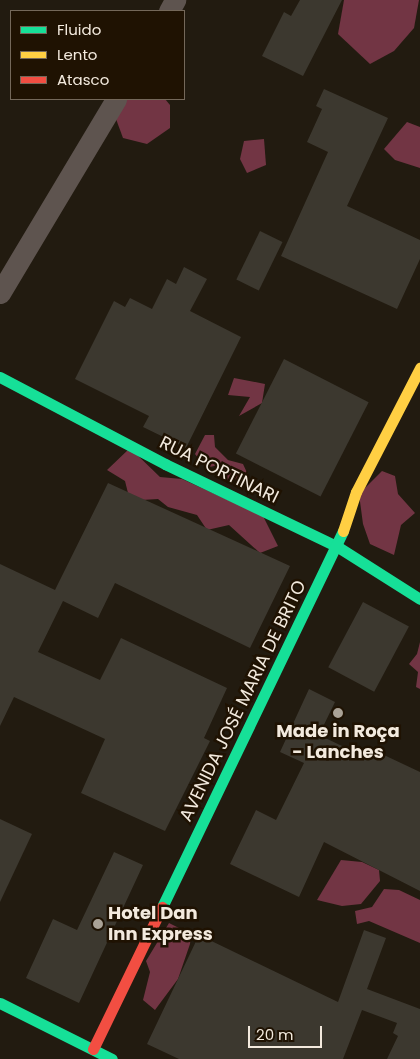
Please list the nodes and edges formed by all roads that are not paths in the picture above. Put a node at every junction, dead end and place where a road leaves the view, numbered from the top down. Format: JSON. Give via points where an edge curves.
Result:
{"nodes":[{"id":1,"x":115,"y":100,"type":"edge"},
{"id":2,"x":0,"y":293,"type":"edge"},
{"id":3,"x":420,"y":368,"type":"edge"},
{"id":4,"x":0,"y":377,"type":"edge"},
{"id":5,"x":338,"y":547,"type":"junction"},
{"id":6,"x":420,"y":598,"type":"edge"},
{"id":7,"x":0,"y":1004,"type":"edge"},
{"id":8,"x":95,"y":1054,"type":"edge"},
{"id":9,"x":78,"y":1059,"type":"edge"},
{"id":10,"x":112,"y":1059,"type":"edge"}],
"edges":[{"from":1,"to":2,"type":"street"},
{"from":3,"to":5,"type":"main road","name":"AVENIDA JOSÉ MARIA DE BRITO","via":[[356,492]]},
{"from":4,"to":5,"type":"main road","name":"RUA PORTINARI","via":[[165,464]]},
{"from":5,"to":6,"type":"main road","name":"RUA PORTINARI"},
{"from":5,"to":8,"type":"main road","name":"AVENIDA JOSÉ MARIA DE BRITO"},
{"from":7,"to":8,"type":"main road"},
{"from":8,"to":9,"type":"main road"},
{"from":8,"to":10,"type":"main road"}]}
